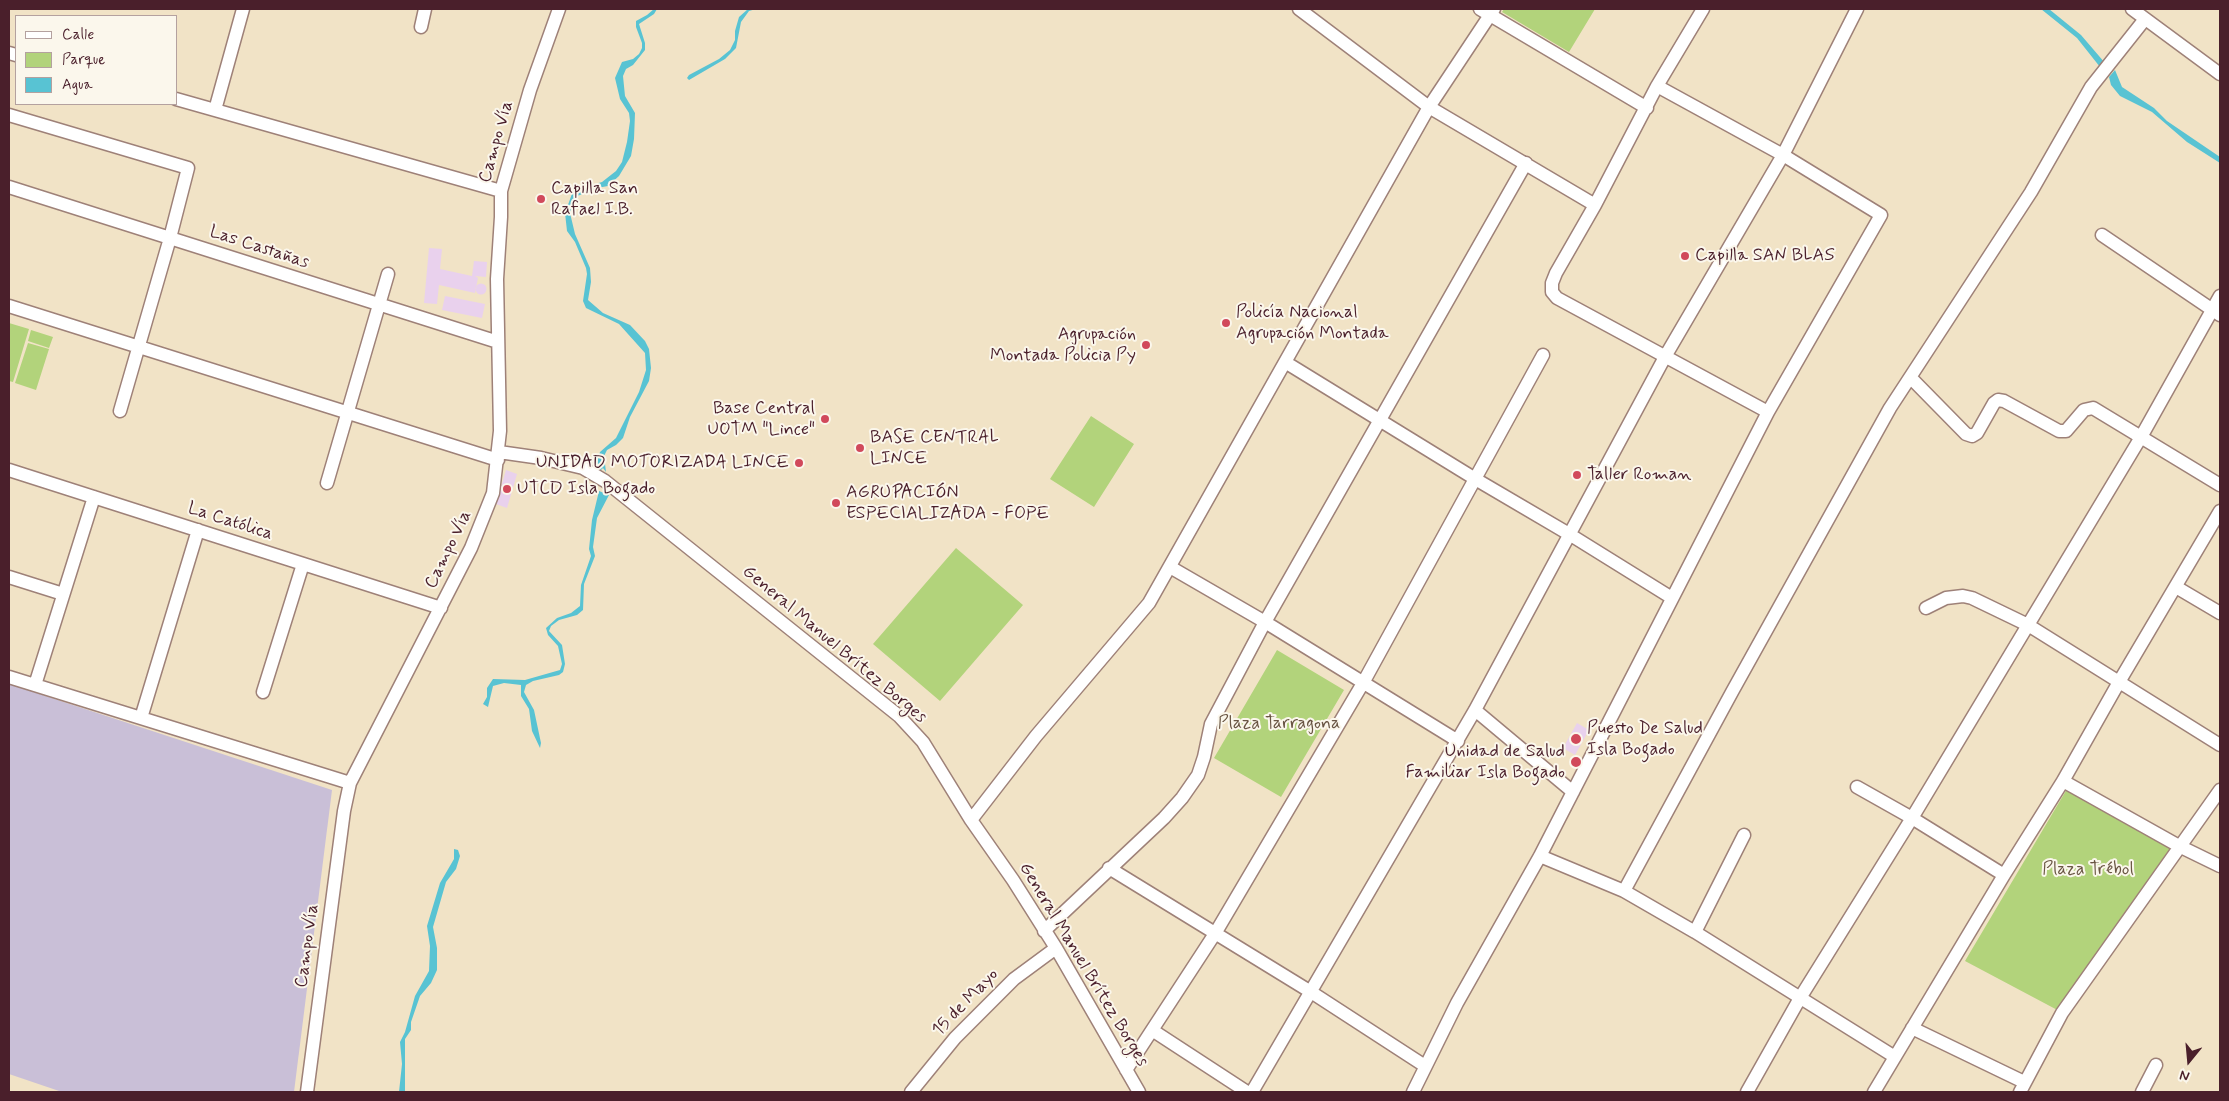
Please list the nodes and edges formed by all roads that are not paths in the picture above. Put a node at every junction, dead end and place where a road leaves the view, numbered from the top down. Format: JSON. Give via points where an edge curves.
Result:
{"nodes":[{"id":1,"x":425,"y":9,"type":"edge"},
{"id":2,"x":559,"y":9,"type":"edge"},
{"id":3,"x":1299,"y":9,"type":"edge"},
{"id":4,"x":1857,"y":9,"type":"edge"},
{"id":5,"x":2132,"y":9,"type":"edge"},
{"id":6,"x":239,"y":10,"type":"edge"},
{"id":7,"x":1700,"y":10,"type":"edge"},
{"id":8,"x":1488,"y":11,"type":"edge"},
{"id":9,"x":2145,"y":19,"type":"junction"},
{"id":10,"x":422,"y":27,"type":"dead end"},
{"id":11,"x":2220,"y":73,"type":"edge"},
{"id":12,"x":1657,"y":86,"type":"junction"},
{"id":13,"x":178,"y":100,"type":"edge"},
{"id":14,"x":1430,"y":107,"type":"junction"},
{"id":15,"x":1646,"y":108,"type":"junction"},
{"id":16,"x":215,"y":110,"type":"junction"},
{"id":17,"x":9,"y":115,"type":"edge"},
{"id":18,"x":1783,"y":155,"type":"junction"},
{"id":19,"x":1526,"y":163,"type":"junction"},
{"id":20,"x":9,"y":187,"type":"edge"},
{"id":21,"x":500,"y":191,"type":"junction"},
{"id":22,"x":1595,"y":205,"type":"junction"},
{"id":23,"x":2102,"y":236,"type":"dead end"},
{"id":24,"x":170,"y":238,"type":"junction"},
{"id":25,"x":388,"y":274,"type":"dead end"},
{"id":26,"x":2220,"y":296,"type":"edge"},
{"id":27,"x":379,"y":305,"type":"junction"},
{"id":28,"x":9,"y":306,"type":"edge"},
{"id":29,"x":2216,"y":311,"type":"edge"},
{"id":30,"x":498,"y":342,"type":"junction"},
{"id":31,"x":139,"y":347,"type":"junction"},
{"id":32,"x":1544,"y":355,"type":"dead end"},
{"id":33,"x":1666,"y":355,"type":"junction"},
{"id":34,"x":1285,"y":362,"type":"junction"},
{"id":35,"x":1911,"y":378,"type":"junction"},
{"id":36,"x":120,"y":411,"type":"dead end"},
{"id":37,"x":348,"y":412,"type":"junction"},
{"id":38,"x":1768,"y":412,"type":"junction"},
{"id":39,"x":1381,"y":420,"type":"junction"},
{"id":40,"x":2141,"y":437,"type":"junction"},
{"id":41,"x":498,"y":456,"type":"junction"},
{"id":42,"x":9,"y":470,"type":"edge"},
{"id":43,"x":1477,"y":480,"type":"junction"},
{"id":44,"x":327,"y":483,"type":"dead end"},
{"id":45,"x":2220,"y":485,"type":"edge"},
{"id":46,"x":94,"y":497,"type":"junction"},
{"id":47,"x":2220,"y":511,"type":"edge"},
{"id":48,"x":198,"y":530,"type":"junction"},
{"id":49,"x":1569,"y":534,"type":"junction"},
{"id":50,"x":303,"y":564,"type":"junction"},
{"id":51,"x":1170,"y":567,"type":"junction"},
{"id":52,"x":9,"y":577,"type":"edge"},
{"id":53,"x":2176,"y":586,"type":"junction"},
{"id":54,"x":63,"y":594,"type":"junction"},
{"id":55,"x":1672,"y":598,"type":"junction"},
{"id":56,"x":441,"y":608,"type":"junction"},
{"id":57,"x":1926,"y":608,"type":"dead end"},
{"id":58,"x":2220,"y":613,"type":"edge"},
{"id":59,"x":1265,"y":622,"type":"junction"},
{"id":60,"x":2028,"y":625,"type":"junction"},
{"id":61,"x":9,"y":677,"type":"edge"},
{"id":62,"x":2119,"y":682,"type":"junction"},
{"id":63,"x":1363,"y":684,"type":"junction"},
{"id":64,"x":35,"y":685,"type":"junction"},
{"id":65,"x":263,"y":692,"type":"dead end"},
{"id":66,"x":1476,"y":710,"type":"junction"},
{"id":67,"x":141,"y":718,"type":"junction"},
{"id":68,"x":1458,"y":741,"type":"junction"},
{"id":69,"x":2220,"y":745,"type":"edge"},
{"id":70,"x":2063,"y":781,"type":"junction"},
{"id":71,"x":350,"y":782,"type":"junction"},
{"id":72,"x":1858,"y":787,"type":"dead end"},
{"id":73,"x":2220,"y":790,"type":"edge"},
{"id":74,"x":1573,"y":792,"type":"junction"},
{"id":75,"x":1912,"y":818,"type":"junction"},
{"id":76,"x":971,"y":820,"type":"junction"},
{"id":77,"x":1744,"y":835,"type":"dead end"},
{"id":78,"x":2180,"y":846,"type":"junction"},
{"id":79,"x":1540,"y":856,"type":"junction"},
{"id":80,"x":2220,"y":866,"type":"edge"},
{"id":81,"x":1109,"y":868,"type":"junction"},
{"id":82,"x":2004,"y":875,"type":"junction"},
{"id":83,"x":1624,"y":892,"type":"junction"},
{"id":84,"x":1044,"y":931,"type":"junction"},
{"id":85,"x":1216,"y":932,"type":"junction"},
{"id":86,"x":1695,"y":932,"type":"junction"},
{"id":87,"x":1056,"y":948,"type":"junction"},
{"id":88,"x":1311,"y":992,"type":"junction"},
{"id":89,"x":1800,"y":998,"type":"junction"},
{"id":90,"x":1912,"y":1028,"type":"junction"},
{"id":91,"x":1152,"y":1030,"type":"junction"},
{"id":92,"x":1894,"y":1057,"type":"junction"},
{"id":93,"x":2156,"y":1065,"type":"dead end"},
{"id":94,"x":1425,"y":1066,"type":"junction"},
{"id":95,"x":1126,"y":1070,"type":"junction"},
{"id":96,"x":2022,"y":1087,"type":"edge"},
{"id":97,"x":307,"y":1092,"type":"edge"},
{"id":98,"x":911,"y":1092,"type":"edge"},
{"id":99,"x":1139,"y":1092,"type":"edge"},
{"id":100,"x":1246,"y":1092,"type":"edge"},
{"id":101,"x":1252,"y":1092,"type":"edge"},
{"id":102,"x":1413,"y":1092,"type":"edge"},
{"id":103,"x":1747,"y":1092,"type":"edge"},
{"id":104,"x":1874,"y":1092,"type":"edge"},
{"id":105,"x":2142,"y":1092,"type":"edge"}],
"edges":[{"from":1,"to":10,"type":"street"},
{"from":2,"to":21,"type":"street","name":"Campo Vía","via":[[530,90]]},
{"from":3,"to":14,"type":"street"},
{"from":4,"to":18,"type":"street"},
{"from":5,"to":9,"type":"street"},
{"from":6,"to":16,"type":"street"},
{"from":7,"to":12,"type":"street"},
{"from":8,"to":14,"type":"street"},
{"from":8,"to":15,"type":"street"},
{"from":9,"to":11,"type":"street"},
{"from":9,"to":35,"type":"street","via":[[2086,94],[2031,192]]},
{"from":12,"to":15,"type":"street"},
{"from":12,"to":18,"type":"street"},
{"from":13,"to":16,"type":"street"},
{"from":14,"to":19,"type":"street"},
{"from":14,"to":34,"type":"street"},
{"from":15,"to":22,"type":"street"},
{"from":16,"to":21,"type":"street"},
{"from":17,"to":24,"type":"street","via":[[188,168]]},
{"from":18,"to":33,"type":"street"},
{"from":18,"to":38,"type":"street","via":[[1881,215]]},
{"from":19,"to":22,"type":"street"},
{"from":19,"to":39,"type":"street"},
{"from":20,"to":24,"type":"street","name":"Las Castañas"},
{"from":21,"to":30,"type":"street","name":"Campo Vía"},
{"from":22,"to":33,"type":"street","via":[[1556,273],[1552,292],[1557,298]]},
{"from":23,"to":29,"type":"street"},
{"from":24,"to":27,"type":"street","name":"Las Castañas"},
{"from":24,"to":31,"type":"street"},
{"from":25,"to":27,"type":"street"},
{"from":26,"to":29,"type":"street"},
{"from":27,"to":30,"type":"street","name":"Las Castañas"},
{"from":27,"to":37,"type":"street"},
{"from":28,"to":31,"type":"street","name":"General Manuel Brítez Borges"},
{"from":29,"to":40,"type":"street"},
{"from":30,"to":41,"type":"street","name":"Campo Vía"},
{"from":31,"to":36,"type":"street"},
{"from":31,"to":37,"type":"street","name":"General Manuel Brítez Borges"},
{"from":32,"to":43,"type":"street"},
{"from":33,"to":38,"type":"street"},
{"from":33,"to":49,"type":"street"},
{"from":34,"to":39,"type":"street"},
{"from":34,"to":51,"type":"street"},
{"from":35,"to":40,"type":"street","via":[[1969,435],[1977,433],[1998,400],[2066,432],[2084,410],[2093,408]]},
{"from":35,"to":83,"type":"street","via":[[1890,408],[1786,593]]},
{"from":37,"to":41,"type":"street","name":"General Manuel Brítez Borges"},
{"from":37,"to":44,"type":"street"},
{"from":38,"to":55,"type":"street"},
{"from":39,"to":43,"type":"street"},
{"from":39,"to":59,"type":"street"},
{"from":40,"to":45,"type":"street"},
{"from":40,"to":60,"type":"street"},
{"from":41,"to":56,"type":"street","name":"Campo Vía","via":[[488,510]]},
{"from":41,"to":76,"type":"street","name":"General Manuel Brítez Borges","via":[[541,458],[583,468],[623,495],[899,716],[923,742]]},
{"from":42,"to":46,"type":"street","name":"La Católica"},
{"from":43,"to":49,"type":"street"},
{"from":43,"to":63,"type":"street"},
{"from":46,"to":48,"type":"street","name":"La Católica"},
{"from":46,"to":54,"type":"street"},
{"from":47,"to":53,"type":"street"},
{"from":48,"to":50,"type":"street","name":"La Católica"},
{"from":48,"to":67,"type":"street"},
{"from":49,"to":55,"type":"street"},
{"from":49,"to":66,"type":"street"},
{"from":50,"to":56,"type":"street","name":"La Católica"},
{"from":50,"to":65,"type":"street"},
{"from":51,"to":59,"type":"street"},
{"from":51,"to":76,"type":"street","via":[[1149,602],[1036,736]]},
{"from":52,"to":54,"type":"street"},
{"from":53,"to":58,"type":"street"},
{"from":53,"to":62,"type":"street"},
{"from":54,"to":64,"type":"street"},
{"from":55,"to":74,"type":"street"},
{"from":56,"to":71,"type":"street","name":"Campo Vía"},
{"from":57,"to":60,"type":"street","via":[[1946,598],[1963,596]]},
{"from":59,"to":63,"type":"street"},
{"from":59,"to":81,"type":"street","via":[[1211,724],[1198,775],[1164,818]]},
{"from":60,"to":62,"type":"street"},
{"from":60,"to":75,"type":"street"},
{"from":61,"to":64,"type":"street"},
{"from":62,"to":69,"type":"street"},
{"from":62,"to":70,"type":"street"},
{"from":63,"to":68,"type":"street"},
{"from":63,"to":85,"type":"street"},
{"from":64,"to":67,"type":"street"},
{"from":66,"to":68,"type":"street"},
{"from":66,"to":74,"type":"street"},
{"from":67,"to":71,"type":"street"},
{"from":68,"to":88,"type":"street"},
{"from":70,"to":78,"type":"street"},
{"from":70,"to":82,"type":"street"},
{"from":71,"to":97,"type":"street","name":"Campo Vía"},
{"from":72,"to":75,"type":"street"},
{"from":73,"to":78,"type":"street"},
{"from":74,"to":79,"type":"street"},
{"from":75,"to":82,"type":"street"},
{"from":75,"to":89,"type":"street"},
{"from":76,"to":84,"type":"street","name":"General Manuel Brítez Borges"},
{"from":77,"to":86,"type":"street"},
{"from":78,"to":80,"type":"street"},
{"from":78,"to":96,"type":"street","via":[[2062,1013]]},
{"from":79,"to":83,"type":"street"},
{"from":79,"to":94,"type":"street"},
{"from":81,"to":84,"type":"street"},
{"from":81,"to":85,"type":"street"},
{"from":82,"to":90,"type":"street"},
{"from":83,"to":86,"type":"street"},
{"from":84,"to":87,"type":"street","name":"General Manuel Brítez Borges"},
{"from":85,"to":88,"type":"street"},
{"from":85,"to":91,"type":"street"},
{"from":86,"to":89,"type":"street"},
{"from":87,"to":95,"type":"street","name":"General Manuel Brítez Borges"},
{"from":87,"to":98,"type":"street","name":"15 de Mayo","via":[[1014,979],[961,1031]]},
{"from":88,"to":94,"type":"street"},
{"from":88,"to":101,"type":"street"},
{"from":89,"to":92,"type":"street"},
{"from":89,"to":103,"type":"street"},
{"from":90,"to":92,"type":"street"},
{"from":90,"to":96,"type":"street"},
{"from":91,"to":95,"type":"street"},
{"from":91,"to":100,"type":"street"},
{"from":92,"to":104,"type":"street"},
{"from":93,"to":105,"type":"street"},
{"from":94,"to":102,"type":"street"},
{"from":95,"to":99,"type":"street","name":"General Manuel Brítez Borges"}]}
